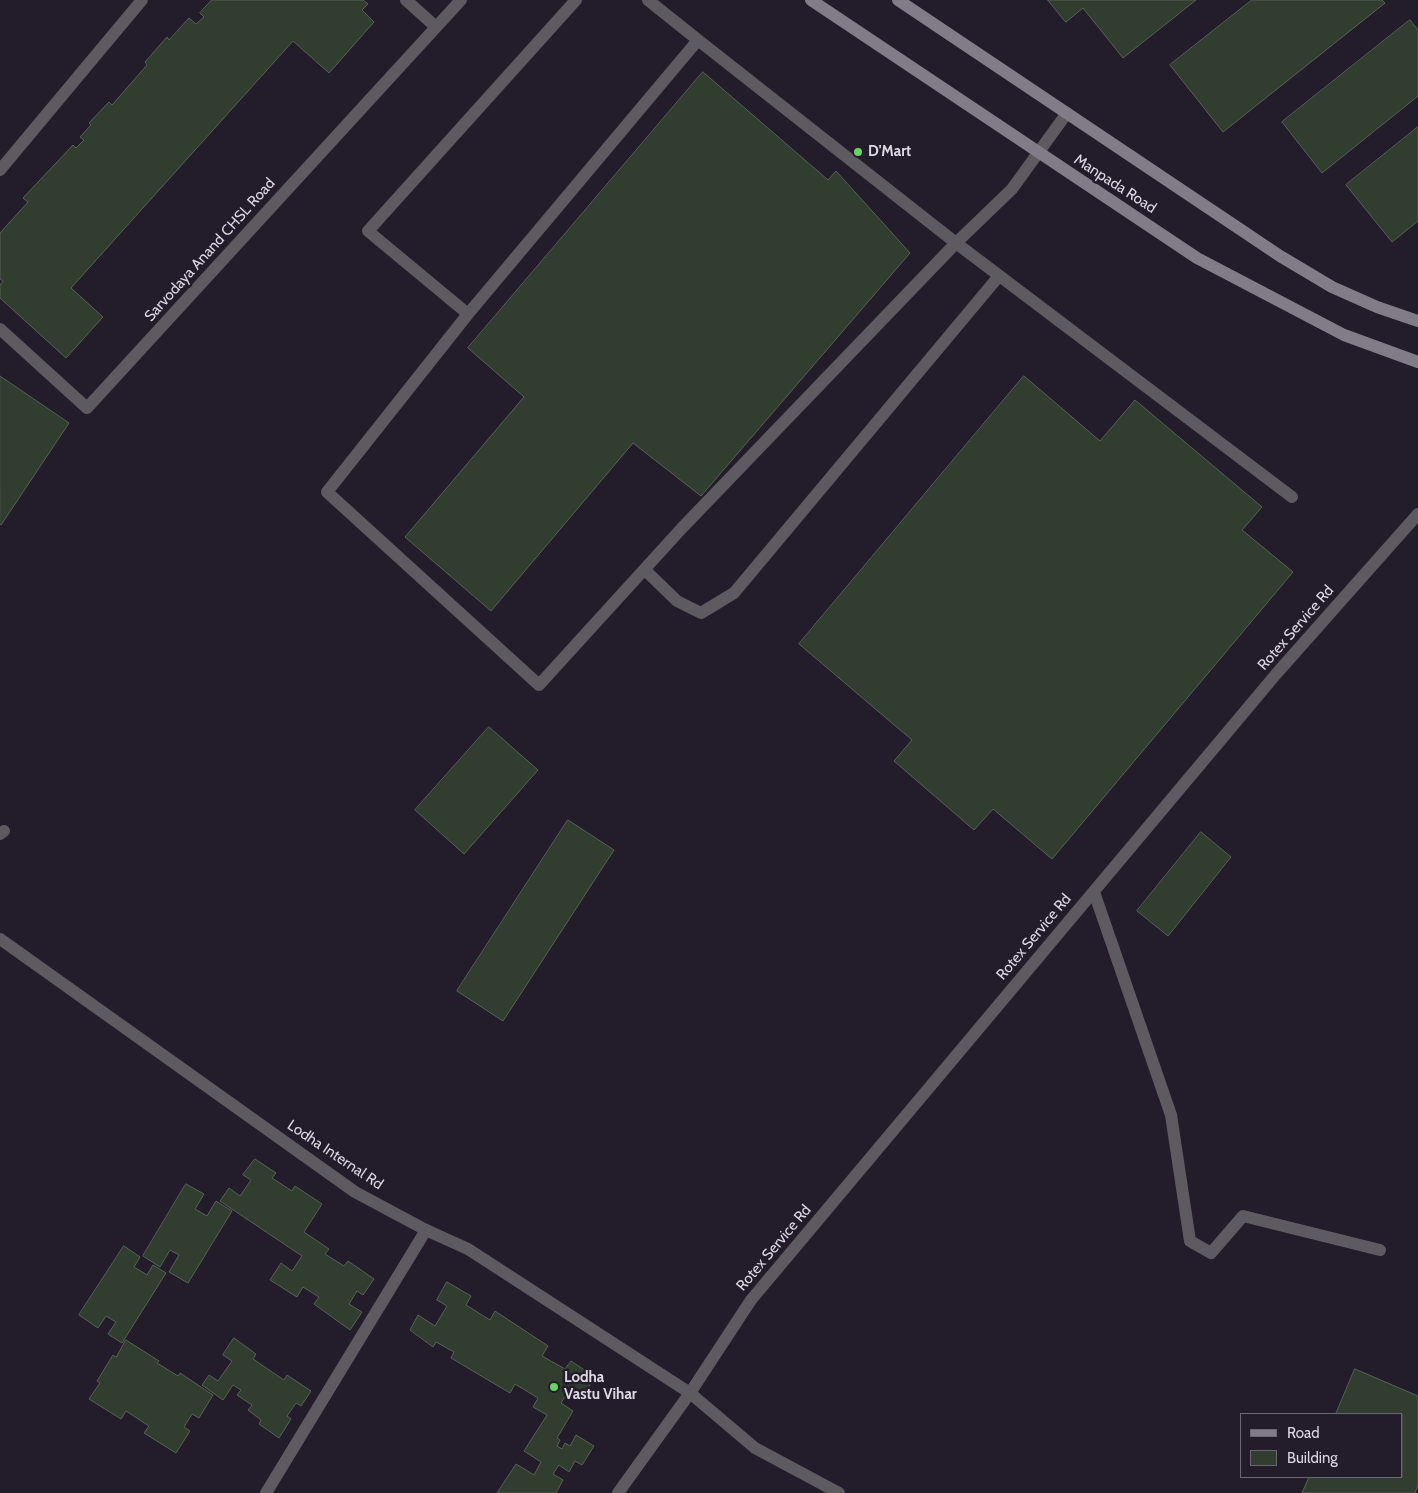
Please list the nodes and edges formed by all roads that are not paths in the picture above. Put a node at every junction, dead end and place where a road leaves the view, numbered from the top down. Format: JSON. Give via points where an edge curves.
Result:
{"nodes":[{"id":1,"x":142,"y":0,"type":"edge"},
{"id":2,"x":406,"y":0,"type":"edge"},
{"id":3,"x":461,"y":0,"type":"edge"},
{"id":4,"x":576,"y":0,"type":"edge"},
{"id":5,"x":648,"y":0,"type":"edge"},
{"id":6,"x":811,"y":0,"type":"edge"},
{"id":7,"x":898,"y":0,"type":"edge"},
{"id":8,"x":436,"y":27,"type":"junction"},
{"id":9,"x":698,"y":40,"type":"junction"},
{"id":10,"x":1066,"y":113,"type":"junction"},
{"id":11,"x":1038,"y":153,"type":"junction"},
{"id":12,"x":0,"y":170,"type":"edge"},
{"id":13,"x":956,"y":244,"type":"junction"},
{"id":14,"x":1000,"y":276,"type":"junction"},
{"id":15,"x":468,"y":314,"type":"junction"},
{"id":16,"x":1418,"y":321,"type":"edge"},
{"id":17,"x":0,"y":329,"type":"edge"},
{"id":18,"x":1418,"y":362,"type":"edge"},
{"id":19,"x":1292,"y":497,"type":"dead end"},
{"id":20,"x":1418,"y":514,"type":"edge"},
{"id":21,"x":644,"y":570,"type":"junction"},
{"id":22,"x":1094,"y":892,"type":"junction"},
{"id":23,"x":0,"y":939,"type":"edge"},
{"id":24,"x":426,"y":1230,"type":"junction"},
{"id":25,"x":1380,"y":1250,"type":"dead end"},
{"id":26,"x":690,"y":1393,"type":"junction"},
{"id":27,"x":266,"y":1493,"type":"edge"},
{"id":28,"x":618,"y":1493,"type":"edge"},
{"id":29,"x":839,"y":1493,"type":"edge"}],
"edges":[{"from":1,"to":12,"type":"street"},
{"from":2,"to":8,"type":"street"},
{"from":3,"to":8,"type":"street","name":"Sarvodaya Anand CHSL Road"},
{"from":4,"to":15,"type":"street","via":[[368,231]]},
{"from":5,"to":9,"type":"street"},
{"from":6,"to":11,"type":"main road","name":"Manpada Road"},
{"from":7,"to":10,"type":"main road","name":"Manpada Road"},
{"from":8,"to":17,"type":"street","name":"Sarvodaya Anand CHSL Road","via":[[87,408]]},
{"from":9,"to":13,"type":"street"},
{"from":9,"to":15,"type":"street"},
{"from":10,"to":11,"type":"street"},
{"from":10,"to":16,"type":"main road","name":"Manpada Road","via":[[1332,287]]},
{"from":11,"to":13,"type":"street","via":[[1012,188]]},
{"from":11,"to":18,"type":"main road","name":"Manpada Road","via":[[1197,258],[1344,335]]},
{"from":13,"to":14,"type":"street"},
{"from":13,"to":21,"type":"street"},
{"from":14,"to":19,"type":"street"},
{"from":14,"to":21,"type":"street","via":[[734,593],[701,613],[676,601]]},
{"from":15,"to":21,"type":"street","via":[[327,492],[539,685]]},
{"from":20,"to":22,"type":"street","name":"Rotex Service Rd","via":[[1277,673]]},
{"from":22,"to":25,"type":"street","via":[[1171,1115],[1190,1241],[1211,1253],[1244,1216]]},
{"from":22,"to":26,"type":"street","name":"Rotex Service Rd","via":[[751,1300]]},
{"from":23,"to":24,"type":"street","name":"Lodha Internal Rd","via":[[355,1192]]},
{"from":24,"to":26,"type":"street","name":"Lodha Internal Rd","via":[[468,1249]]},
{"from":24,"to":27,"type":"street"},
{"from":26,"to":28,"type":"street"},
{"from":26,"to":29,"type":"street","name":"Lodha Internal Rd","via":[[755,1448]]}]}
